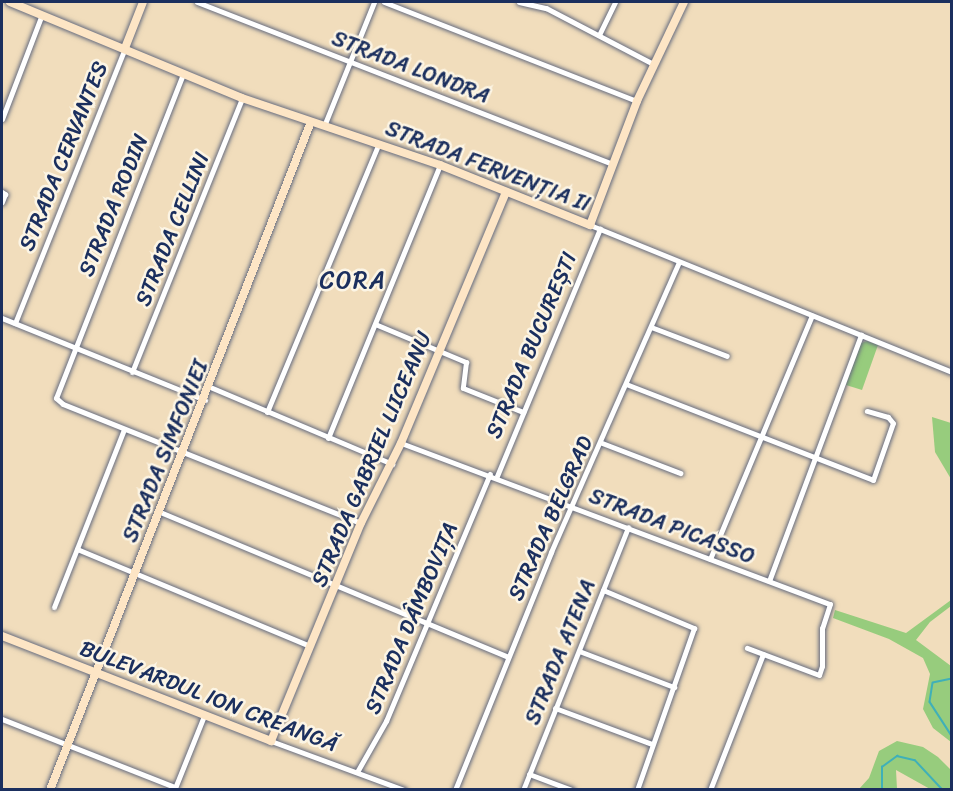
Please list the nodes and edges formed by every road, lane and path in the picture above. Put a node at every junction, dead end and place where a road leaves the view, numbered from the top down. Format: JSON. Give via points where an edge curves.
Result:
{"nodes":[{"id":1,"x":10,"y":2,"type":"edge"},
{"id":2,"x":143,"y":2,"type":"edge"},
{"id":3,"x":197,"y":2,"type":"edge"},
{"id":4,"x":374,"y":2,"type":"edge"},
{"id":5,"x":384,"y":2,"type":"edge"},
{"id":6,"x":519,"y":2,"type":"edge"},
{"id":7,"x":549,"y":2,"type":"edge"},
{"id":8,"x":615,"y":2,"type":"edge"},
{"id":9,"x":684,"y":2,"type":"edge"},
{"id":10,"x":546,"y":8,"type":"junction"},
{"id":11,"x":42,"y":14,"type":"junction"},
{"id":12,"x":599,"y":35,"type":"junction"},
{"id":13,"x":125,"y":48,"type":"junction"},
{"id":14,"x":350,"y":60,"type":"junction"},
{"id":15,"x":653,"y":64,"type":"junction"},
{"id":16,"x":183,"y":74,"type":"junction"},
{"id":17,"x":242,"y":98,"type":"junction"},
{"id":18,"x":637,"y":101,"type":"junction"},
{"id":19,"x":2,"y":118,"type":"edge"},
{"id":20,"x":310,"y":124,"type":"junction"},
{"id":21,"x":324,"y":126,"type":"junction"},
{"id":22,"x":379,"y":143,"type":"junction"},
{"id":23,"x":612,"y":164,"type":"junction"},
{"id":24,"x":440,"y":165,"type":"junction"},
{"id":25,"x":506,"y":192,"type":"junction"},
{"id":26,"x":3,"y":193,"type":"edge"},
{"id":27,"x":2,"y":202,"type":"edge"},
{"id":28,"x":590,"y":225,"type":"junction"},
{"id":29,"x":600,"y":229,"type":"junction"},
{"id":30,"x":679,"y":262,"type":"junction"},
{"id":31,"x":812,"y":315,"type":"junction"},
{"id":32,"x":2,"y":318,"type":"edge"},
{"id":33,"x":15,"y":323,"type":"junction"},
{"id":34,"x":375,"y":324,"type":"junction"},
{"id":35,"x":651,"y":327,"type":"junction"},
{"id":36,"x":861,"y":335,"type":"junction"},
{"id":37,"x":73,"y":348,"type":"junction"},
{"id":38,"x":438,"y":350,"type":"junction"},
{"id":39,"x":727,"y":356,"type":"dead end"},
{"id":40,"x":132,"y":372,"type":"junction"},
{"id":41,"x":951,"y":372,"type":"edge"},
{"id":42,"x":626,"y":384,"type":"junction"},
{"id":43,"x":210,"y":387,"type":"junction"},
{"id":44,"x":205,"y":400,"type":"junction"},
{"id":45,"x":867,"y":411,"type":"dead end"},
{"id":46,"x":267,"y":412,"type":"junction"},
{"id":47,"x":523,"y":412,"type":"junction"},
{"id":48,"x":124,"y":429,"type":"junction"},
{"id":49,"x":761,"y":437,"type":"junction"},
{"id":50,"x":328,"y":438,"type":"junction"},
{"id":51,"x":401,"y":443,"type":"junction"},
{"id":52,"x":602,"y":443,"type":"junction"},
{"id":53,"x":184,"y":452,"type":"junction"},
{"id":54,"x":815,"y":460,"type":"junction"},
{"id":55,"x":392,"y":464,"type":"junction"},
{"id":56,"x":680,"y":473,"type":"dead end"},
{"id":57,"x":493,"y":475,"type":"junction"},
{"id":58,"x":572,"y":505,"type":"junction"},
{"id":59,"x":160,"y":512,"type":"junction"},
{"id":60,"x":361,"y":523,"type":"junction"},
{"id":61,"x":628,"y":527,"type":"junction"},
{"id":62,"x":77,"y":549,"type":"junction"},
{"id":63,"x":710,"y":559,"type":"junction"},
{"id":64,"x":135,"y":575,"type":"junction"},
{"id":65,"x":769,"y":581,"type":"junction"},
{"id":66,"x":336,"y":583,"type":"junction"},
{"id":67,"x":603,"y":590,"type":"junction"},
{"id":68,"x":54,"y":607,"type":"dead end"},
{"id":69,"x":426,"y":622,"type":"junction"},
{"id":70,"x":2,"y":636,"type":"edge"},
{"id":71,"x":310,"y":646,"type":"junction"},
{"id":72,"x":747,"y":648,"type":"dead end"},
{"id":73,"x":579,"y":651,"type":"junction"},
{"id":74,"x":763,"y":654,"type":"junction"},
{"id":75,"x":508,"y":657,"type":"junction"},
{"id":76,"x":94,"y":672,"type":"junction"},
{"id":77,"x":674,"y":687,"type":"junction"},
{"id":78,"x":555,"y":708,"type":"junction"},
{"id":79,"x":204,"y":716,"type":"junction"},
{"id":80,"x":2,"y":719,"type":"edge"},
{"id":81,"x":271,"y":741,"type":"junction"},
{"id":82,"x":67,"y":744,"type":"junction"},
{"id":83,"x":652,"y":744,"type":"junction"},
{"id":84,"x":357,"y":771,"type":"junction"},
{"id":85,"x":529,"y":774,"type":"junction"},
{"id":86,"x":175,"y":788,"type":"edge"},
{"id":87,"x":50,"y":789,"type":"edge"},
{"id":88,"x":404,"y":789,"type":"edge"},
{"id":89,"x":455,"y":789,"type":"edge"},
{"id":90,"x":523,"y":789,"type":"edge"},
{"id":91,"x":572,"y":789,"type":"edge"},
{"id":92,"x":637,"y":789,"type":"edge"},
{"id":93,"x":710,"y":789,"type":"edge"}],
"edges":[{"from":1,"to":11,"type":"street","name":"STRADA FERVENȚIA II"},
{"from":2,"to":13,"type":"street","name":"STRADA CERVANTES"},
{"from":3,"to":14,"type":"street","name":"STRADA LONDRA"},
{"from":4,"to":14,"type":"street"},
{"from":5,"to":18,"type":"street"},
{"from":6,"to":10,"type":"street"},
{"from":7,"to":10,"type":"street"},
{"from":8,"to":12,"type":"street"},
{"from":9,"to":15,"type":"street","name":"STRADA BUCUREȘTI"},
{"from":10,"to":12,"type":"street"},
{"from":11,"to":13,"type":"street","name":"STRADA FERVENȚIA II"},
{"from":11,"to":19,"type":"street"},
{"from":12,"to":15,"type":"street"},
{"from":13,"to":16,"type":"street","name":"STRADA FERVENȚIA II"},
{"from":13,"to":33,"type":"street","name":"STRADA CERVANTES"},
{"from":14,"to":21,"type":"street"},
{"from":14,"to":23,"type":"street","name":"STRADA LONDRA"},
{"from":15,"to":18,"type":"street","name":"STRADA BUCUREȘTI"},
{"from":16,"to":17,"type":"street","name":"STRADA FERVENȚIA II"},
{"from":16,"to":37,"type":"street","name":"STRADA RODIN"},
{"from":17,"to":20,"type":"street","name":"STRADA FERVENȚIA II"},
{"from":17,"to":40,"type":"street","name":"STRADA CELLINI"},
{"from":18,"to":23,"type":"street","name":"STRADA BUCUREȘTI"},
{"from":20,"to":21,"type":"street","name":"STRADA FERVENȚIA II"},
{"from":20,"to":43,"type":"street","name":"STRADA SIMFONIEI"},
{"from":21,"to":22,"type":"street","name":"STRADA FERVENȚIA II"},
{"from":22,"to":24,"type":"street","name":"STRADA FERVENȚIA II"},
{"from":22,"to":46,"type":"street"},
{"from":23,"to":28,"type":"street","name":"STRADA BUCUREȘTI"},
{"from":24,"to":25,"type":"street","name":"STRADA FERVENȚIA II"},
{"from":24,"to":34,"type":"street"},
{"from":25,"to":28,"type":"street","name":"STRADA FERVENȚIA II"},
{"from":25,"to":38,"type":"street","name":"STRADA GABRIEL LIICEANU"},
{"from":26,"to":27,"type":"street"},
{"from":28,"to":29,"type":"street","name":"STRADA FERVENȚIA II"},
{"from":29,"to":30,"type":"street","name":"STRADA FERVENȚIA II"},
{"from":29,"to":47,"type":"street","name":"STRADA BUCUREȘTI"},
{"from":30,"to":31,"type":"street","name":"STRADA FERVENȚIA II"},
{"from":30,"to":35,"type":"street","name":"STRADA BELGRAD"},
{"from":31,"to":36,"type":"street","name":"STRADA FERVENȚIA II"},
{"from":31,"to":49,"type":"street"},
{"from":32,"to":33,"type":"street"},
{"from":33,"to":37,"type":"street"},
{"from":34,"to":38,"type":"street"},
{"from":34,"to":50,"type":"street"},
{"from":35,"to":39,"type":"street"},
{"from":35,"to":42,"type":"street","name":"STRADA BELGRAD"},
{"from":36,"to":41,"type":"street","name":"STRADA FERVENȚIA II"},
{"from":36,"to":54,"type":"street"},
{"from":37,"to":40,"type":"street"},
{"from":37,"to":48,"type":"street","name":"STRADA RODIN","via":[[56,398]]},
{"from":38,"to":47,"type":"street","via":[[468,363],[463,388]]},
{"from":38,"to":51,"type":"street","name":"STRADA GABRIEL LIICEANU"},
{"from":40,"to":44,"type":"street"},
{"from":42,"to":49,"type":"street"},
{"from":42,"to":52,"type":"street","name":"STRADA BELGRAD"},
{"from":43,"to":44,"type":"street","name":"STRADA SIMFONIEI"},
{"from":43,"to":46,"type":"street"},
{"from":44,"to":53,"type":"street","name":"STRADA SIMFONIEI"},
{"from":45,"to":54,"type":"street","via":[[888,417],[893,423],[873,480]]},
{"from":46,"to":50,"type":"street"},
{"from":47,"to":57,"type":"street","name":"STRADA BUCUREȘTI"},
{"from":48,"to":53,"type":"street"},
{"from":48,"to":62,"type":"street"},
{"from":49,"to":54,"type":"street"},
{"from":49,"to":63,"type":"street"},
{"from":50,"to":55,"type":"street"},
{"from":51,"to":55,"type":"street","name":"STRADA GABRIEL LIICEANU"},
{"from":51,"to":57,"type":"street","name":"STRADA PICASSO"},
{"from":52,"to":56,"type":"street"},
{"from":52,"to":58,"type":"street","name":"STRADA BELGRAD"},
{"from":53,"to":59,"type":"street","name":"STRADA SIMFONIEI"},
{"from":53,"to":60,"type":"street"},
{"from":54,"to":65,"type":"street"},
{"from":55,"to":60,"type":"street","name":"STRADA GABRIEL LIICEANU"},
{"from":57,"to":58,"type":"street","name":"STRADA PICASSO"},
{"from":57,"to":69,"type":"street","name":"STRADA DÂMBOVIȚA"},
{"from":58,"to":61,"type":"street","name":"STRADA PICASSO"},
{"from":58,"to":75,"type":"street","name":"STRADA BELGRAD"},
{"from":59,"to":64,"type":"street","name":"STRADA SIMFONIEI"},
{"from":59,"to":66,"type":"street"},
{"from":60,"to":66,"type":"street","name":"STRADA GABRIEL LIICEANU"},
{"from":61,"to":63,"type":"street","name":"STRADA PICASSO"},
{"from":61,"to":67,"type":"street","name":"STRADA ATENA"},
{"from":62,"to":64,"type":"street"},
{"from":62,"to":68,"type":"street"},
{"from":63,"to":65,"type":"street","name":"STRADA PICASSO"},
{"from":64,"to":71,"type":"street"},
{"from":64,"to":76,"type":"street","name":"STRADA SIMFONIEI"},
{"from":65,"to":74,"type":"street","name":"STRADA PICASSO","via":[[830,604],[822,628],[819,675]]},
{"from":66,"to":69,"type":"street"},
{"from":66,"to":71,"type":"street","name":"STRADA GABRIEL LIICEANU"},
{"from":67,"to":73,"type":"street","name":"STRADA ATENA"},
{"from":67,"to":77,"type":"street","via":[[692,625],[694,631]]},
{"from":69,"to":75,"type":"street"},
{"from":69,"to":84,"type":"street","name":"STRADA DÂMBOVIȚA","via":[[386,722]]},
{"from":70,"to":76,"type":"street","name":"BULEVARDUL ION CREANGĂ"},
{"from":71,"to":81,"type":"street","name":"STRADA GABRIEL LIICEANU"},
{"from":72,"to":74,"type":"street"},
{"from":73,"to":77,"type":"street"},
{"from":73,"to":78,"type":"street","name":"STRADA ATENA"},
{"from":74,"to":93,"type":"street"},
{"from":75,"to":89,"type":"street","name":"STRADA BELGRAD"},
{"from":76,"to":79,"type":"street","name":"BULEVARDUL ION CREANGĂ"},
{"from":76,"to":82,"type":"street","name":"STRADA SIMFONIEI"},
{"from":77,"to":83,"type":"street"},
{"from":78,"to":83,"type":"street"},
{"from":78,"to":85,"type":"street","name":"STRADA ATENA"},
{"from":79,"to":81,"type":"street","name":"BULEVARDUL ION CREANGĂ"},
{"from":79,"to":86,"type":"street"},
{"from":80,"to":82,"type":"street"},
{"from":81,"to":84,"type":"street","name":"BULEVARDUL ION CREANGĂ"},
{"from":82,"to":86,"type":"street"},
{"from":82,"to":87,"type":"street","name":"STRADA SIMFONIEI"},
{"from":83,"to":92,"type":"street"},
{"from":84,"to":88,"type":"street","name":"BULEVARDUL ION CREANGĂ"},
{"from":85,"to":90,"type":"street","name":"STRADA ATENA"},
{"from":85,"to":91,"type":"street"}]}
